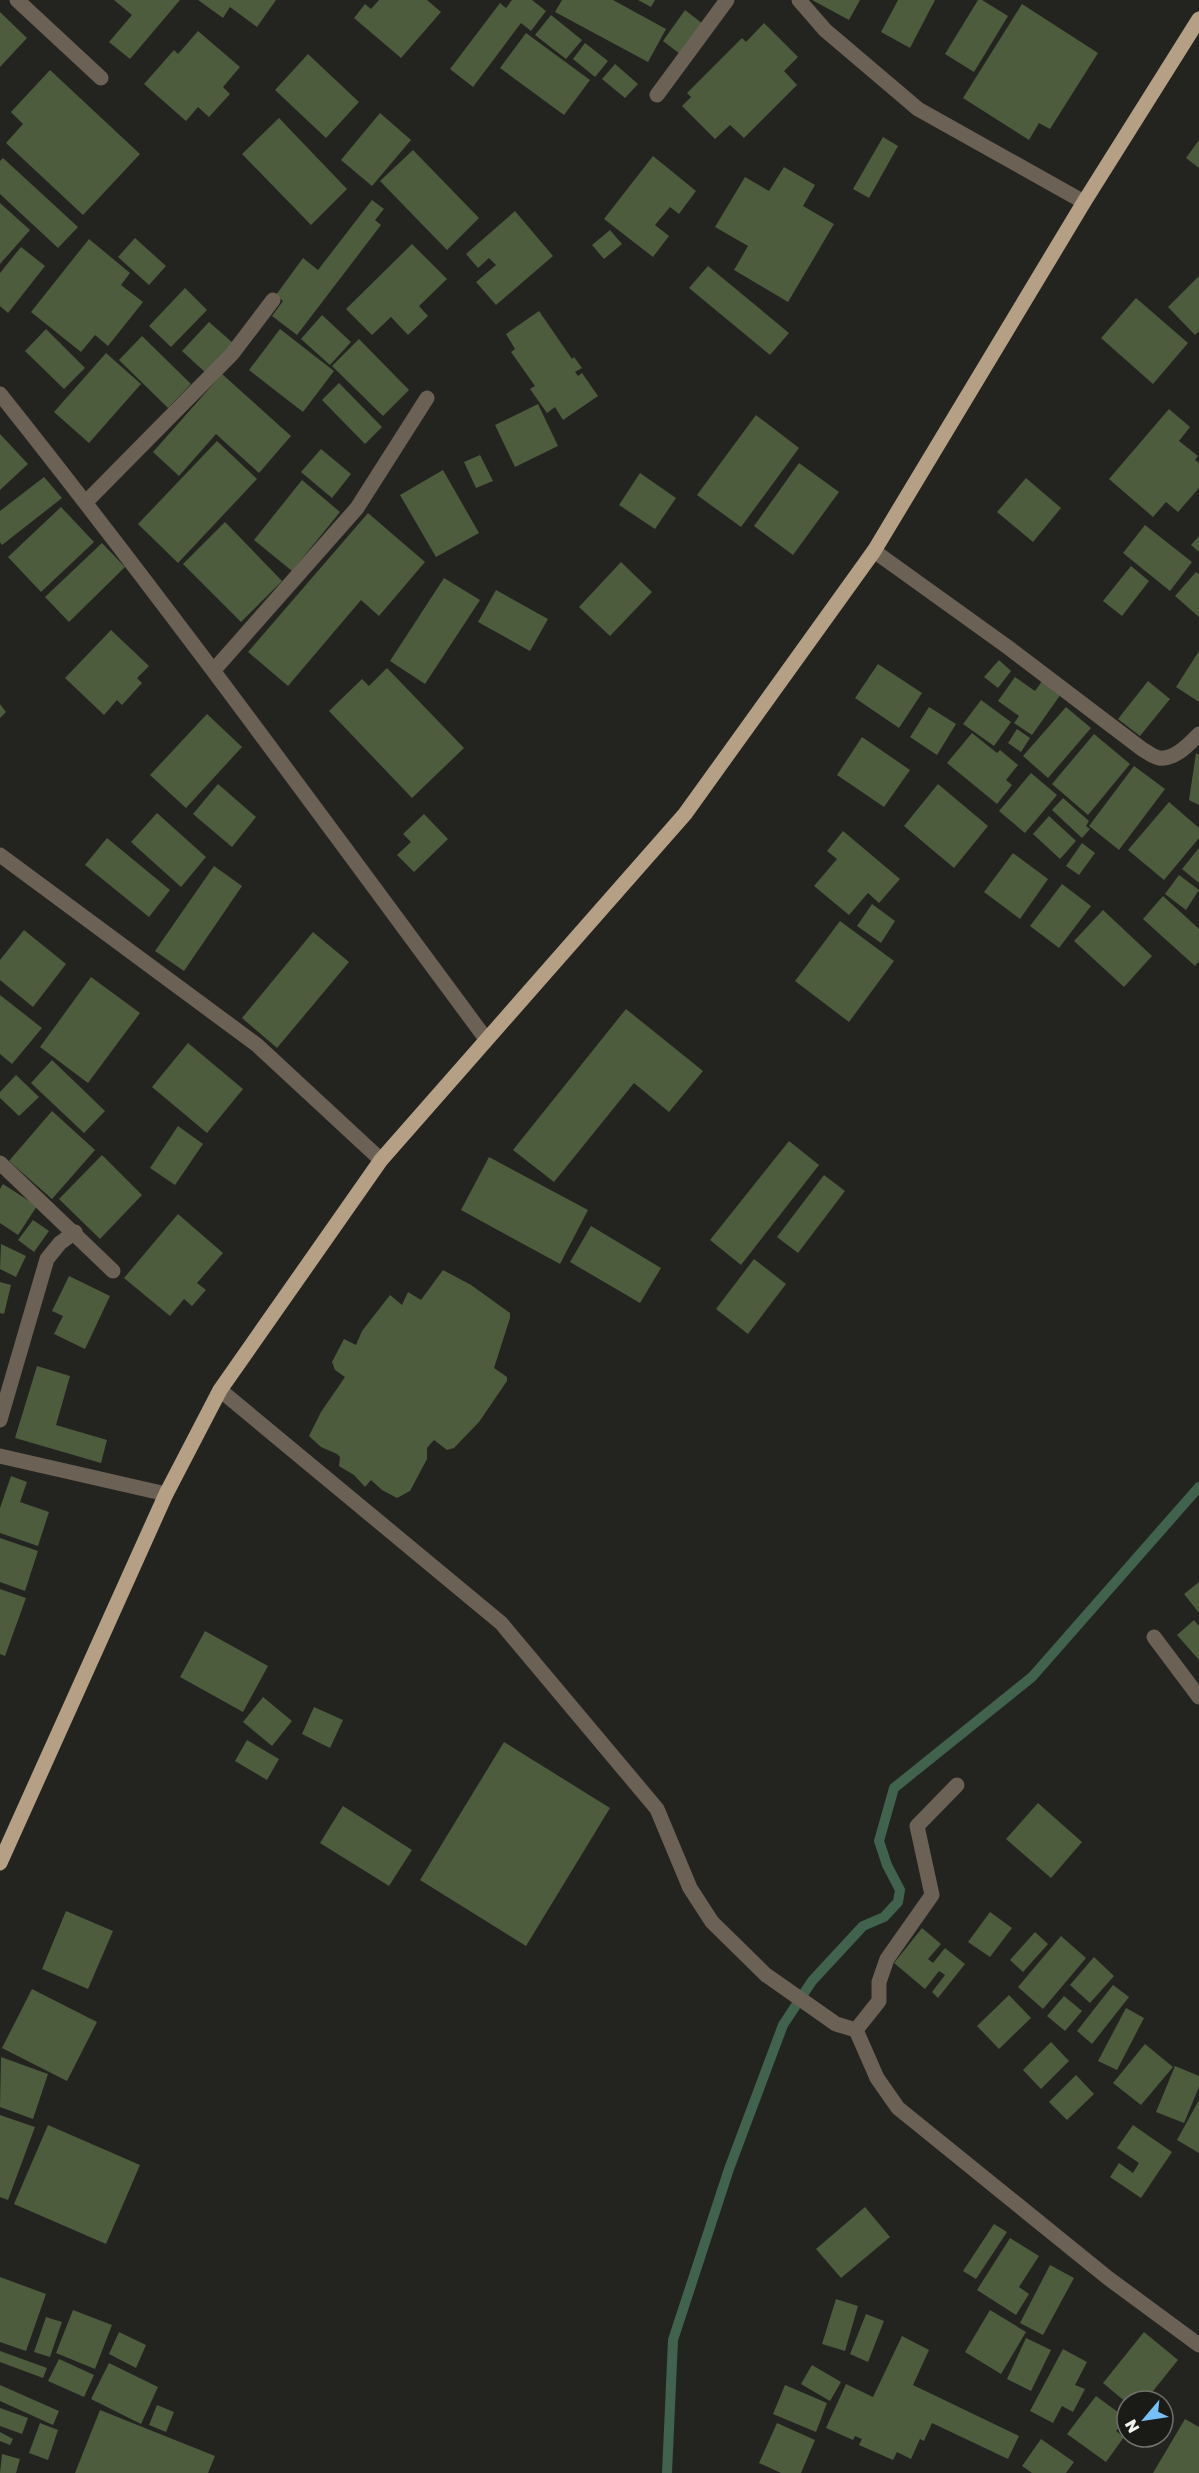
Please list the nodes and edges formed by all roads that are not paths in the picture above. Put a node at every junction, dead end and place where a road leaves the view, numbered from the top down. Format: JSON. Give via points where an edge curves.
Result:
{"nodes":[{"id":1,"x":17,"y":0,"type":"edge"},
{"id":2,"x":727,"y":0,"type":"edge"},
{"id":3,"x":799,"y":0,"type":"edge"},
{"id":4,"x":1199,"y":19,"type":"edge"},
{"id":5,"x":101,"y":78,"type":"dead end"},
{"id":6,"x":657,"y":95,"type":"dead end"},
{"id":7,"x":1084,"y":202,"type":"junction"},
{"id":8,"x":273,"y":300,"type":"dead end"},
{"id":9,"x":0,"y":394,"type":"edge"},
{"id":10,"x":427,"y":398,"type":"dead end"},
{"id":11,"x":86,"y":501,"type":"junction"},
{"id":12,"x":874,"y":551,"type":"junction"},
{"id":13,"x":214,"y":670,"type":"junction"},
{"id":14,"x":1199,"y":734,"type":"edge"},
{"id":15,"x":0,"y":855,"type":"edge"},
{"id":16,"x":486,"y":1039,"type":"junction"},
{"id":17,"x":381,"y":1160,"type":"junction"},
{"id":18,"x":0,"y":1163,"type":"edge"},
{"id":19,"x":75,"y":1232,"type":"junction"},
{"id":20,"x":113,"y":1271,"type":"dead end"},
{"id":21,"x":220,"y":1390,"type":"junction"},
{"id":22,"x":0,"y":1420,"type":"edge"},
{"id":23,"x":0,"y":1456,"type":"edge"},
{"id":24,"x":166,"y":1494,"type":"junction"},
{"id":25,"x":1154,"y":1637,"type":"dead end"},
{"id":26,"x":1199,"y":1696,"type":"edge"},
{"id":27,"x":957,"y":1785,"type":"dead end"},
{"id":28,"x":1,"y":1857,"type":"edge"},
{"id":29,"x":856,"y":2030,"type":"junction"},
{"id":30,"x":1199,"y":2345,"type":"edge"}],
"edges":[{"from":1,"to":5,"type":"street"},
{"from":2,"to":6,"type":"street"},
{"from":3,"to":7,"type":"street","via":[[825,30],[918,109]]},
{"from":4,"to":7,"type":"main road"},
{"from":7,"to":12,"type":"main road"},
{"from":8,"to":11,"type":"street","via":[[232,354]]},
{"from":9,"to":11,"type":"street"},
{"from":10,"to":13,"type":"street","via":[[357,508]]},
{"from":11,"to":13,"type":"street"},
{"from":12,"to":14,"type":"street","via":[[1142,749],[1160,758],[1172,755]]},
{"from":12,"to":16,"type":"main road","via":[[685,814]]},
{"from":13,"to":16,"type":"street"},
{"from":15,"to":17,"type":"street","via":[[257,1045]]},
{"from":16,"to":17,"type":"main road"},
{"from":17,"to":21,"type":"main road"},
{"from":18,"to":19,"type":"street"},
{"from":19,"to":20,"type":"street"},
{"from":19,"to":22,"type":"street","via":[[47,1259]]},
{"from":21,"to":24,"type":"main road"},
{"from":21,"to":29,"type":"street","via":[[501,1623],[657,1809],[690,1888],[712,1922],[787,1991],[836,2024]]},
{"from":23,"to":24,"type":"street"},
{"from":24,"to":28,"type":"main road"},
{"from":25,"to":26,"type":"street"},
{"from":27,"to":29,"type":"street","via":[[917,1826],[932,1895],[887,1959],[879,1982],[879,2001]]},
{"from":29,"to":30,"type":"street","via":[[877,2078],[898,2108],[1108,2278]]}]}
